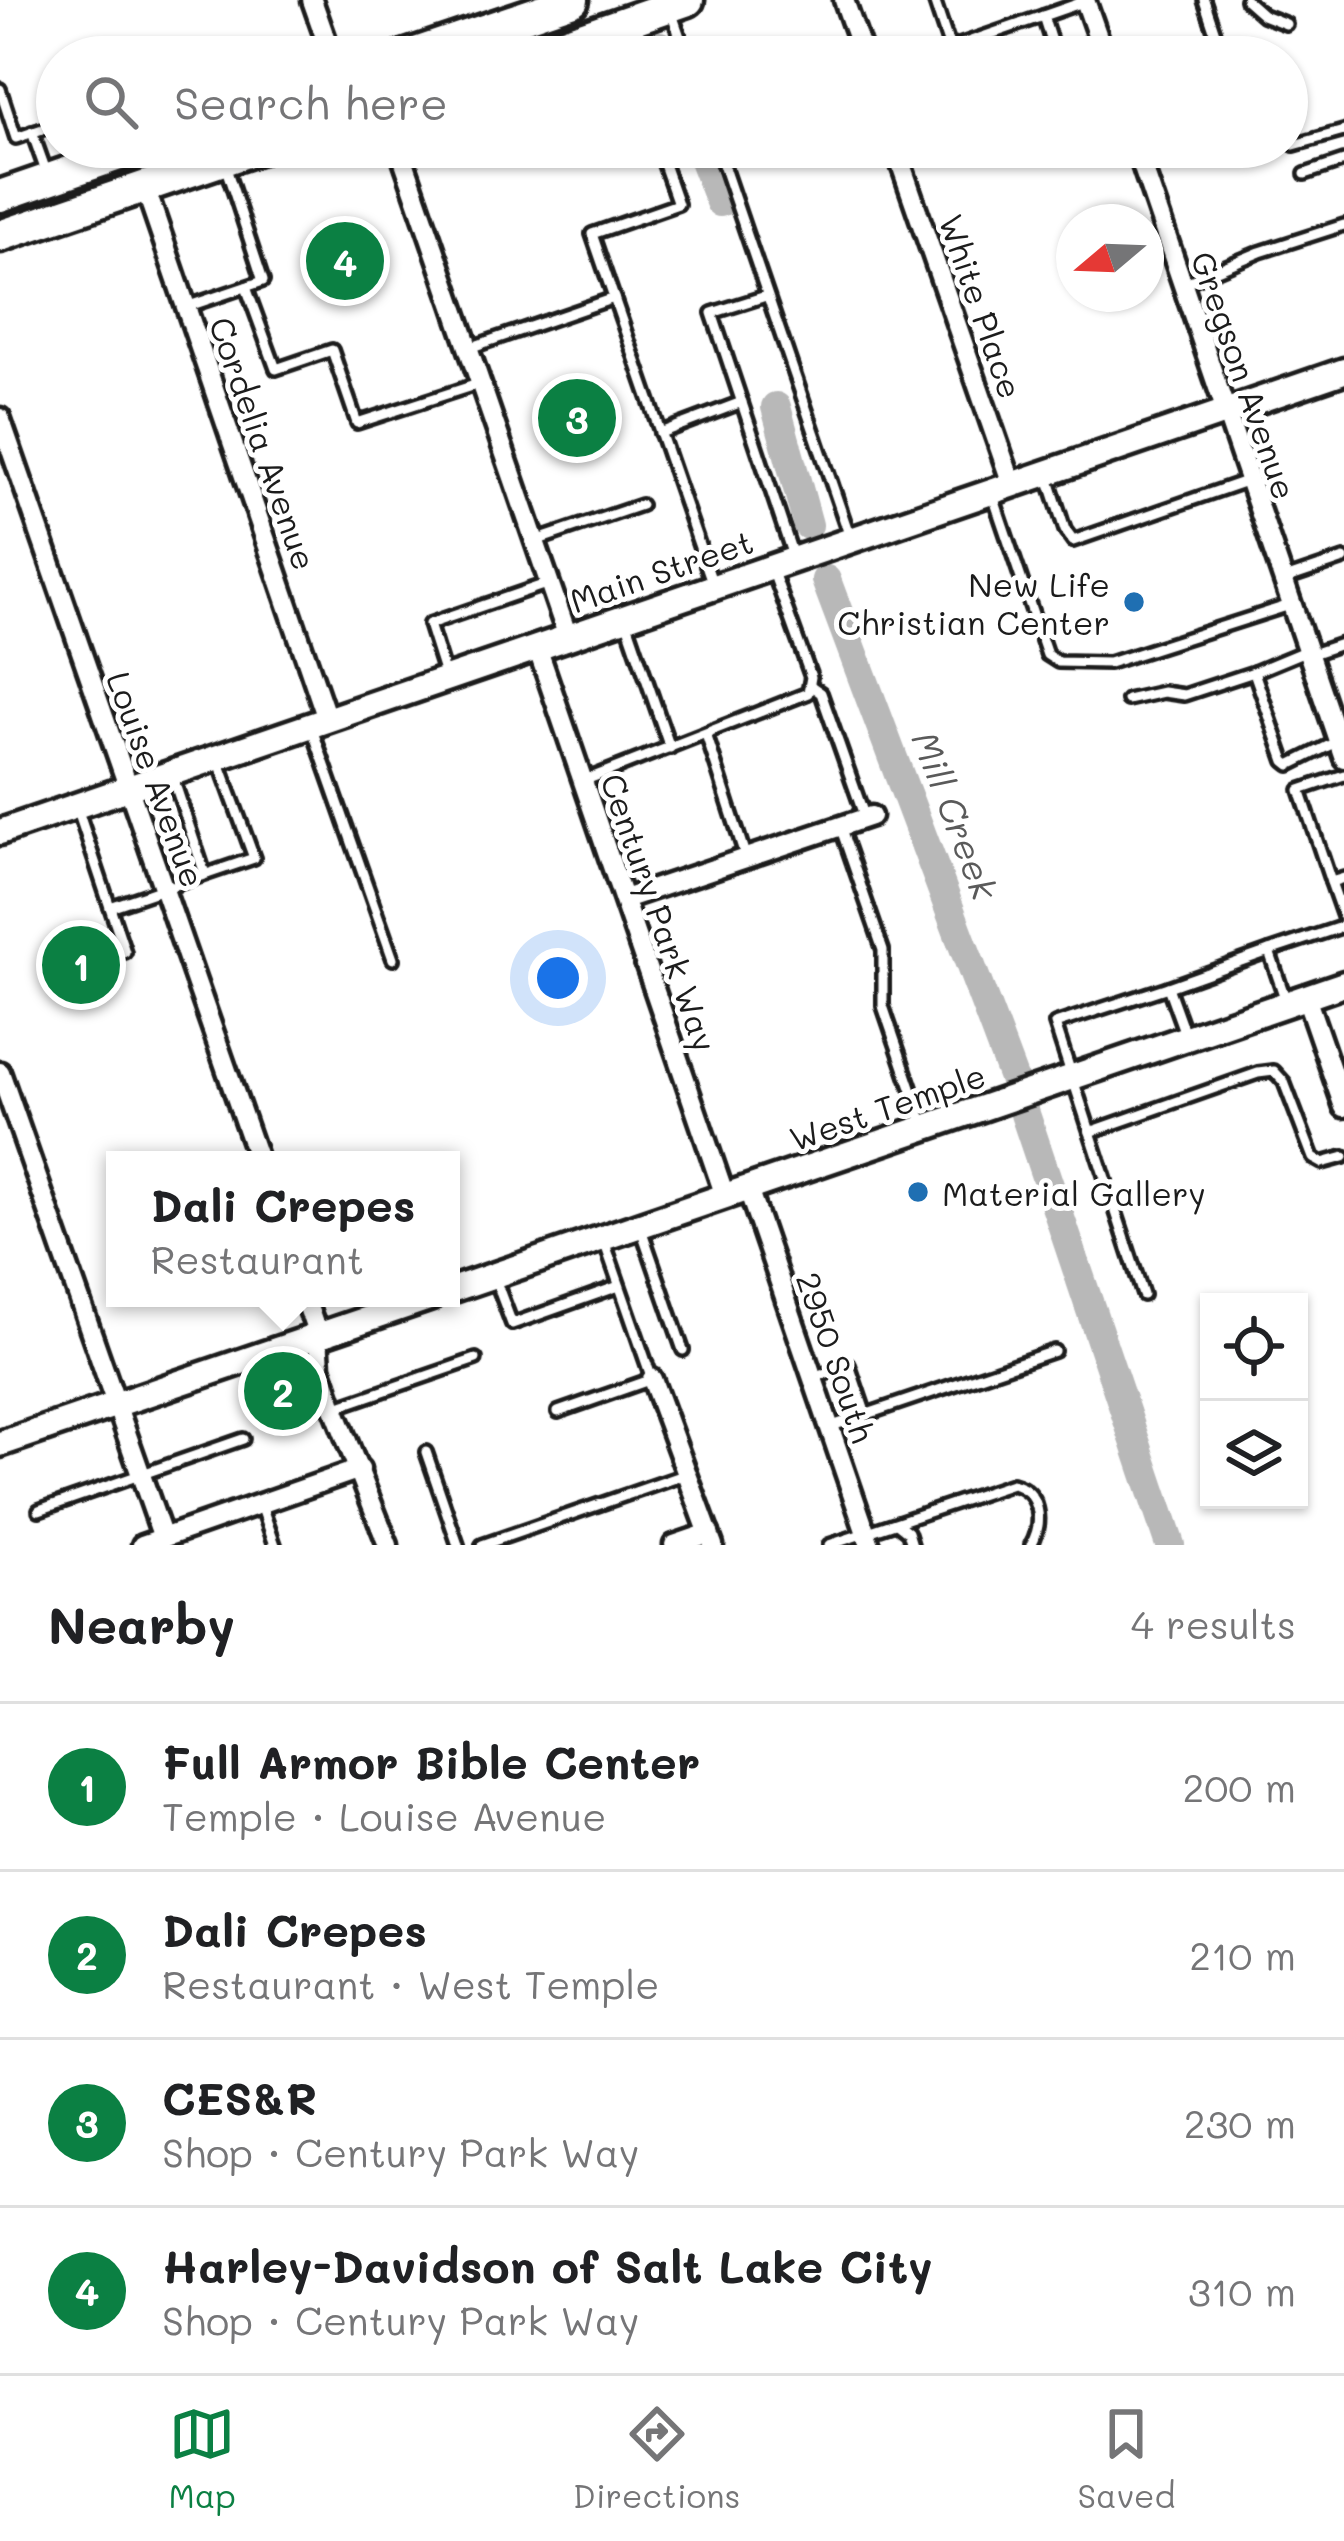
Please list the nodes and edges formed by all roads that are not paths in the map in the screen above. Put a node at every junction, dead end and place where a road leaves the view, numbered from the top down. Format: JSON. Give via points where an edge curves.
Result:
{"nodes":[{"id":1,"x":312,"y":0,"type":"edge"},
{"id":2,"x":572,"y":0,"type":"edge"},
{"id":3,"x":844,"y":0,"type":"edge"},
{"id":4,"x":934,"y":0,"type":"edge"},
{"id":5,"x":1204,"y":0,"type":"edge"},
{"id":6,"x":1246,"y":0,"type":"edge"},
{"id":7,"x":1086,"y":1,"type":"edge"},
{"id":8,"x":679,"y":3,"type":"edge"},
{"id":9,"x":531,"y":7,"type":"edge"},
{"id":10,"x":1042,"y":16,"type":"junction"},
{"id":11,"x":1286,"y":24,"type":"dead end"},
{"id":12,"x":325,"y":36,"type":"edge"},
{"id":13,"x":457,"y":36,"type":"edge"},
{"id":14,"x":584,"y":36,"type":"edge"},
{"id":15,"x":684,"y":36,"type":"edge"},
{"id":16,"x":857,"y":36,"type":"edge"},
{"id":17,"x":946,"y":36,"type":"edge"},
{"id":18,"x":984,"y":36,"type":"edge"},
{"id":19,"x":1049,"y":36,"type":"edge"},
{"id":20,"x":1098,"y":36,"type":"edge"},
{"id":21,"x":1216,"y":36,"type":"edge"},
{"id":22,"x":0,"y":89,"type":"edge"},
{"id":23,"x":36,"y":131,"type":"edge"},
{"id":24,"x":1344,"y":131,"type":"edge"},
{"id":25,"x":32,"y":132,"type":"junction"},
{"id":26,"x":1308,"y":141,"type":"edge"},
{"id":27,"x":36,"y":143,"type":"edge"},
{"id":28,"x":1344,"y":161,"type":"edge"},
{"id":29,"x":45,"y":168,"type":"edge"},
{"id":30,"x":81,"y":168,"type":"edge"},
{"id":31,"x":200,"y":168,"type":"edge"},
{"id":32,"x":226,"y":168,"type":"edge"},
{"id":33,"x":406,"y":168,"type":"edge"},
{"id":34,"x":665,"y":168,"type":"edge"},
{"id":35,"x":724,"y":168,"type":"edge"},
{"id":36,"x":902,"y":168,"type":"edge"},
{"id":37,"x":1143,"y":168,"type":"edge"},
{"id":38,"x":1304,"y":175,"type":"dead end"},
{"id":39,"x":49,"y":179,"type":"junction"},
{"id":40,"x":145,"y":187,"type":"junction"},
{"id":41,"x":0,"y":196,"type":"edge"},
{"id":42,"x":1344,"y":225,"type":"edge"},
{"id":43,"x":0,"y":236,"type":"edge"},
{"id":44,"x":1183,"y":284,"type":"junction"},
{"id":45,"x":246,"y":287,"type":"junction"},
{"id":46,"x":766,"y":296,"type":"junction"},
{"id":47,"x":614,"y":298,"type":"junction"},
{"id":48,"x":186,"y":307,"type":"junction"},
{"id":49,"x":469,"y":348,"type":"junction"},
{"id":50,"x":1344,"y":371,"type":"edge"},
{"id":51,"x":481,"y":383,"type":"junction"},
{"id":52,"x":742,"y":402,"type":"junction"},
{"id":53,"x":1226,"y":412,"type":"junction"},
{"id":54,"x":0,"y":418,"type":"edge"},
{"id":55,"x":660,"y":433,"type":"junction"},
{"id":56,"x":1046,"y":472,"type":"junction"},
{"id":57,"x":1249,"y":481,"type":"junction"},
{"id":58,"x":1001,"y":488,"type":"junction"},
{"id":59,"x":641,"y":505,"type":"dead end"},
{"id":60,"x":851,"y":540,"type":"junction"},
{"id":61,"x":535,"y":542,"type":"junction"},
{"id":62,"x":1344,"y":559,"type":"edge"},
{"id":63,"x":783,"y":563,"type":"junction"},
{"id":64,"x":1282,"y":580,"type":"junction"},
{"id":65,"x":549,"y":583,"type":"junction"},
{"id":66,"x":713,"y":587,"type":"junction"},
{"id":67,"x":1291,"y":604,"type":"junction"},
{"id":68,"x":625,"y":617,"type":"junction"},
{"id":69,"x":568,"y":637,"type":"junction"},
{"id":70,"x":1344,"y":643,"type":"edge"},
{"id":71,"x":537,"y":647,"type":"junction"},
{"id":72,"x":1308,"y":653,"type":"junction"},
{"id":73,"x":1254,"y":672,"type":"junction"},
{"id":74,"x":446,"y":679,"type":"junction"},
{"id":75,"x":811,"y":686,"type":"junction"},
{"id":76,"x":1126,"y":700,"type":"dead end"},
{"id":77,"x":319,"y":722,"type":"junction"},
{"id":78,"x":706,"y":734,"type":"junction"},
{"id":79,"x":1340,"y":735,"type":"edge"},
{"id":80,"x":670,"y":748,"type":"junction"},
{"id":81,"x":218,"y":757,"type":"junction"},
{"id":82,"x":171,"y":773,"type":"junction"},
{"id":83,"x":1344,"y":775,"type":"edge"},
{"id":84,"x":583,"y":781,"type":"junction"},
{"id":85,"x":126,"y":788,"type":"junction"},
{"id":86,"x":76,"y":806,"type":"junction"},
{"id":87,"x":868,"y":817,"type":"joint"},
{"id":88,"x":840,"y":826,"type":"junction"},
{"id":89,"x":0,"y":832,"type":"edge"},
{"id":90,"x":746,"y":858,"type":"junction"},
{"id":91,"x":205,"y":874,"type":"junction"},
{"id":92,"x":1344,"y":878,"type":"edge"},
{"id":93,"x":1331,"y":882,"type":"junction"},
{"id":94,"x":164,"y":888,"type":"junction"},
{"id":95,"x":624,"y":899,"type":"junction"},
{"id":96,"x":110,"y":907,"type":"junction"},
{"id":97,"x":1344,"y":922,"type":"edge"},
{"id":98,"x":1269,"y":951,"type":"junction"},
{"id":99,"x":125,"y":952,"type":"dead end"},
{"id":100,"x":393,"y":959,"type":"dead end"},
{"id":101,"x":1344,"y":984,"type":"edge"},
{"id":102,"x":1168,"y":987,"type":"junction"},
{"id":103,"x":1296,"y":1000,"type":"junction"},
{"id":104,"x":1186,"y":1038,"type":"junction"},
{"id":105,"x":0,"y":1072,"type":"edge"},
{"id":106,"x":1072,"y":1077,"type":"junction"},
{"id":107,"x":1344,"y":1107,"type":"edge"},
{"id":108,"x":925,"y":1128,"type":"junction"},
{"id":109,"x":1090,"y":1132,"type":"junction"},
{"id":110,"x":254,"y":1151,"type":"edge"},
{"id":111,"x":1344,"y":1157,"type":"edge"},
{"id":112,"x":737,"y":1192,"type":"junction"},
{"id":113,"x":640,"y":1226,"type":"junction"},
{"id":114,"x":603,"y":1238,"type":"junction"},
{"id":115,"x":494,"y":1276,"type":"junction"},
{"id":116,"x":619,"y":1286,"type":"junction"},
{"id":117,"x":460,"y":1287,"type":"edge"},
{"id":118,"x":1143,"y":1295,"type":"dead end"},
{"id":119,"x":308,"y":1307,"type":"edge"},
{"id":120,"x":403,"y":1307,"type":"edge"},
{"id":121,"x":318,"y":1336,"type":"junction"},
{"id":122,"x":683,"y":1349,"type":"dead end"},
{"id":123,"x":1054,"y":1351,"type":"dead end"},
{"id":124,"x":476,"y":1359,"type":"dead end"},
{"id":125,"x":813,"y":1378,"type":"junction"},
{"id":126,"x":652,"y":1379,"type":"junction"},
{"id":127,"x":116,"y":1404,"type":"junction"},
{"id":128,"x":334,"y":1408,"type":"junction"},
{"id":129,"x":558,"y":1412,"type":"dead end"},
{"id":130,"x":866,"y":1414,"type":"junction"},
{"id":131,"x":829,"y":1427,"type":"junction"},
{"id":132,"x":243,"y":1439,"type":"dead end"},
{"id":133,"x":0,"y":1444,"type":"edge"},
{"id":134,"x":426,"y":1452,"type":"dead end"},
{"id":135,"x":360,"y":1469,"type":"junction"},
{"id":136,"x":687,"y":1474,"type":"junction"},
{"id":137,"x":141,"y":1475,"type":"junction"},
{"id":138,"x":261,"y":1504,"type":"junction"},
{"id":139,"x":39,"y":1510,"type":"dead end"},
{"id":140,"x":898,"y":1524,"type":"junction"},
{"id":141,"x":163,"y":1538,"type":"junction"},
{"id":142,"x":711,"y":1539,"type":"edge"},
{"id":143,"x":868,"y":1539,"type":"edge"},
{"id":144,"x":142,"y":1545,"type":"edge"},
{"id":145,"x":275,"y":1545,"type":"edge"},
{"id":146,"x":388,"y":1545,"type":"edge"},
{"id":147,"x":458,"y":1545,"type":"edge"},
{"id":148,"x":482,"y":1545,"type":"edge"},
{"id":149,"x":674,"y":1545,"type":"edge"},
{"id":150,"x":829,"y":1545,"type":"edge"},
{"id":151,"x":912,"y":1545,"type":"edge"},
{"id":152,"x":1031,"y":1545,"type":"edge"}],
"edges":[{"from":1,"to":12,"type":"street"},
{"from":2,"to":9,"type":"main road"},
{"from":3,"to":16,"type":"street"},
{"from":4,"to":17,"type":"lane"},
{"from":5,"to":21,"type":"lane"},
{"from":6,"to":11,"type":"lane"},
{"from":7,"to":10,"type":"lane"},
{"from":7,"to":20,"type":"street"},
{"from":8,"to":14,"type":"main road"},
{"from":8,"to":15,"type":"lane"},
{"from":9,"to":13,"type":"main road"},
{"from":10,"to":18,"type":"lane"},
{"from":10,"to":19,"type":"lane"},
{"from":22,"to":25,"type":"lane","via":[[16,138]]},
{"from":23,"to":25,"type":"lane"},
{"from":24,"to":26,"type":"lane"},
{"from":25,"to":27,"type":"lane"},
{"from":28,"to":38,"type":"lane"},
{"from":29,"to":39,"type":"lane"},
{"from":30,"to":39,"type":"main road"},
{"from":31,"to":40,"type":"main road"},
{"from":32,"to":45,"type":"lane","via":[[263,281]]},
{"from":33,"to":49,"type":"street"},
{"from":34,"to":47,"type":"lane","via":[[678,204],[592,234]]},
{"from":35,"to":46,"type":"lane"},
{"from":36,"to":58,"type":"street","name":"White Place"},
{"from":37,"to":44,"type":"street","name":"Gregson Avenue"},
{"from":39,"to":41,"type":"main road"},
{"from":40,"to":43,"type":"main road"},
{"from":40,"to":48,"type":"street","name":"Cordelia Avenue"},
{"from":42,"to":44,"type":"lane"},
{"from":44,"to":53,"type":"street","name":"Gregson Avenue"},
{"from":45,"to":48,"type":"lane"},
{"from":45,"to":51,"type":"lane","via":[[276,369],[332,350],[357,423]]},
{"from":46,"to":52,"type":"lane","via":[[712,314]]},
{"from":46,"to":60,"type":"lane"},
{"from":47,"to":49,"type":"lane"},
{"from":47,"to":55,"type":"lane"},
{"from":48,"to":77,"type":"street","name":"Cordelia Avenue"},
{"from":49,"to":51,"type":"street"},
{"from":50,"to":53,"type":"street","name":"Main Street"},
{"from":51,"to":61,"type":"street"},
{"from":52,"to":55,"type":"lane"},
{"from":52,"to":63,"type":"lane"},
{"from":53,"to":56,"type":"street","name":"Main Street"},
{"from":53,"to":57,"type":"street","name":"Gregson Avenue"},
{"from":54,"to":85,"type":"street","name":"Louise Avenue"},
{"from":55,"to":66,"type":"lane"},
{"from":56,"to":57,"type":"lane","via":[[1073,541]]},
{"from":56,"to":58,"type":"street","name":"Main Street"},
{"from":57,"to":64,"type":"street","name":"Gregson Avenue"},
{"from":58,"to":60,"type":"street","name":"Main Street"},
{"from":58,"to":67,"type":"lane","via":[[1047,655],[1058,662],[1109,663]]},
{"from":59,"to":61,"type":"lane"},
{"from":60,"to":63,"type":"street","name":"Main Street"},
{"from":61,"to":65,"type":"street"},
{"from":62,"to":64,"type":"lane"},
{"from":63,"to":66,"type":"street","name":"Main Street"},
{"from":63,"to":75,"type":"lane"},
{"from":64,"to":67,"type":"street","name":"Gregson Avenue"},
{"from":65,"to":69,"type":"street"},
{"from":65,"to":74,"type":"lane","via":[[429,624]]},
{"from":66,"to":68,"type":"street","name":"Main Street"},
{"from":67,"to":72,"type":"street","name":"Gregson Avenue"},
{"from":68,"to":69,"type":"street","name":"Main Street"},
{"from":68,"to":80,"type":"lane"},
{"from":69,"to":71,"type":"street","name":"Main Street"},
{"from":70,"to":72,"type":"lane"},
{"from":71,"to":74,"type":"street","name":"Main Street"},
{"from":71,"to":84,"type":"street","name":"Century Park Way"},
{"from":72,"to":73,"type":"lane"},
{"from":72,"to":79,"type":"street","name":"Gregson Avenue"},
{"from":73,"to":76,"type":"lane","via":[[1184,695]]},
{"from":73,"to":79,"type":"lane","via":[[1286,764]]},
{"from":74,"to":77,"type":"street","name":"Main Street"},
{"from":75,"to":78,"type":"lane","via":[[800,698]]},
{"from":75,"to":87,"type":"lane"},
{"from":77,"to":81,"type":"street","name":"Main Street"},
{"from":77,"to":100,"type":"lane"},
{"from":78,"to":80,"type":"lane"},
{"from":78,"to":90,"type":"lane"},
{"from":80,"to":84,"type":"lane"},
{"from":81,"to":82,"type":"street","name":"Main Street"},
{"from":81,"to":91,"type":"lane","via":[[254,858]]},
{"from":82,"to":85,"type":"street","name":"Main Street"},
{"from":82,"to":91,"type":"lane"},
{"from":83,"to":93,"type":"lane","via":[[1300,790]]},
{"from":84,"to":95,"type":"street","name":"Century Park Way"},
{"from":85,"to":86,"type":"street","name":"Main Street"},
{"from":85,"to":94,"type":"street","name":"Louise Avenue"},
{"from":86,"to":89,"type":"street","name":"Main Street"},
{"from":86,"to":96,"type":"lane"},
{"from":87,"to":88,"type":"street"},
{"from":88,"to":90,"type":"street"},
{"from":88,"to":108,"type":"lane","via":[[883,950],[883,1006]]},
{"from":90,"to":95,"type":"street"},
{"from":91,"to":94,"type":"lane"},
{"from":92,"to":93,"type":"lane"},
{"from":93,"to":97,"type":"lane"},
{"from":94,"to":96,"type":"lane"},
{"from":94,"to":110,"type":"street","name":"Louise Avenue"},
{"from":95,"to":112,"type":"street","name":"Century Park Way"},
{"from":96,"to":99,"type":"lane"},
{"from":97,"to":98,"type":"lane"},
{"from":98,"to":102,"type":"lane"},
{"from":98,"to":103,"type":"lane"},
{"from":101,"to":103,"type":"street","name":"West Temple"},
{"from":102,"to":104,"type":"lane"},
{"from":102,"to":106,"type":"lane","via":[[1055,1024]]},
{"from":103,"to":104,"type":"street","name":"West Temple"},
{"from":103,"to":107,"type":"street"},
{"from":104,"to":106,"type":"street","name":"West Temple"},
{"from":105,"to":127,"type":"street"},
{"from":106,"to":108,"type":"street","name":"West Temple"},
{"from":106,"to":109,"type":"lane"},
{"from":108,"to":112,"type":"street","name":"West Temple"},
{"from":109,"to":111,"type":"lane","via":[[1274,1071],[1313,1158]]},
{"from":109,"to":118,"type":"lane"},
{"from":112,"to":113,"type":"street","name":"West Temple"},
{"from":112,"to":125,"type":"street","name":"2950 South"},
{"from":113,"to":114,"type":"street","name":"West Temple"},
{"from":113,"to":122,"type":"lane"},
{"from":114,"to":115,"type":"street","name":"West Temple"},
{"from":114,"to":116,"type":"lane"},
{"from":115,"to":116,"type":"lane","via":[[512,1324]]},
{"from":115,"to":117,"type":"street","name":"West Temple"},
{"from":116,"to":126,"type":"lane"},
{"from":119,"to":121,"type":"street"},
{"from":120,"to":121,"type":"street"},
{"from":121,"to":127,"type":"street"},
{"from":121,"to":128,"type":"street"},
{"from":123,"to":130,"type":"lane"},
{"from":124,"to":128,"type":"lane"},
{"from":125,"to":130,"type":"lane","via":[[849,1365]]},
{"from":125,"to":131,"type":"street","name":"2950 South"},
{"from":126,"to":129,"type":"lane"},
{"from":126,"to":136,"type":"street"},
{"from":127,"to":133,"type":"street"},
{"from":127,"to":137,"type":"street"},
{"from":128,"to":135,"type":"street"},
{"from":130,"to":131,"type":"lane"},
{"from":131,"to":143,"type":"street","name":"2950 South"},
{"from":132,"to":137,"type":"lane"},
{"from":134,"to":147,"type":"lane"},
{"from":135,"to":138,"type":"street"},
{"from":135,"to":146,"type":"street"},
{"from":136,"to":142,"type":"street"},
{"from":136,"to":148,"type":"lane"},
{"from":137,"to":139,"type":"lane"},
{"from":137,"to":141,"type":"street"},
{"from":138,"to":141,"type":"street"},
{"from":138,"to":145,"type":"lane"},
{"from":140,"to":143,"type":"lane"},
{"from":140,"to":151,"type":"lane"},
{"from":140,"to":152,"type":"lane","via":[[1012,1484],[1036,1501],[1040,1527]]},
{"from":141,"to":144,"type":"street"},
{"from":142,"to":149,"type":"street"},
{"from":143,"to":150,"type":"lane"}]}
